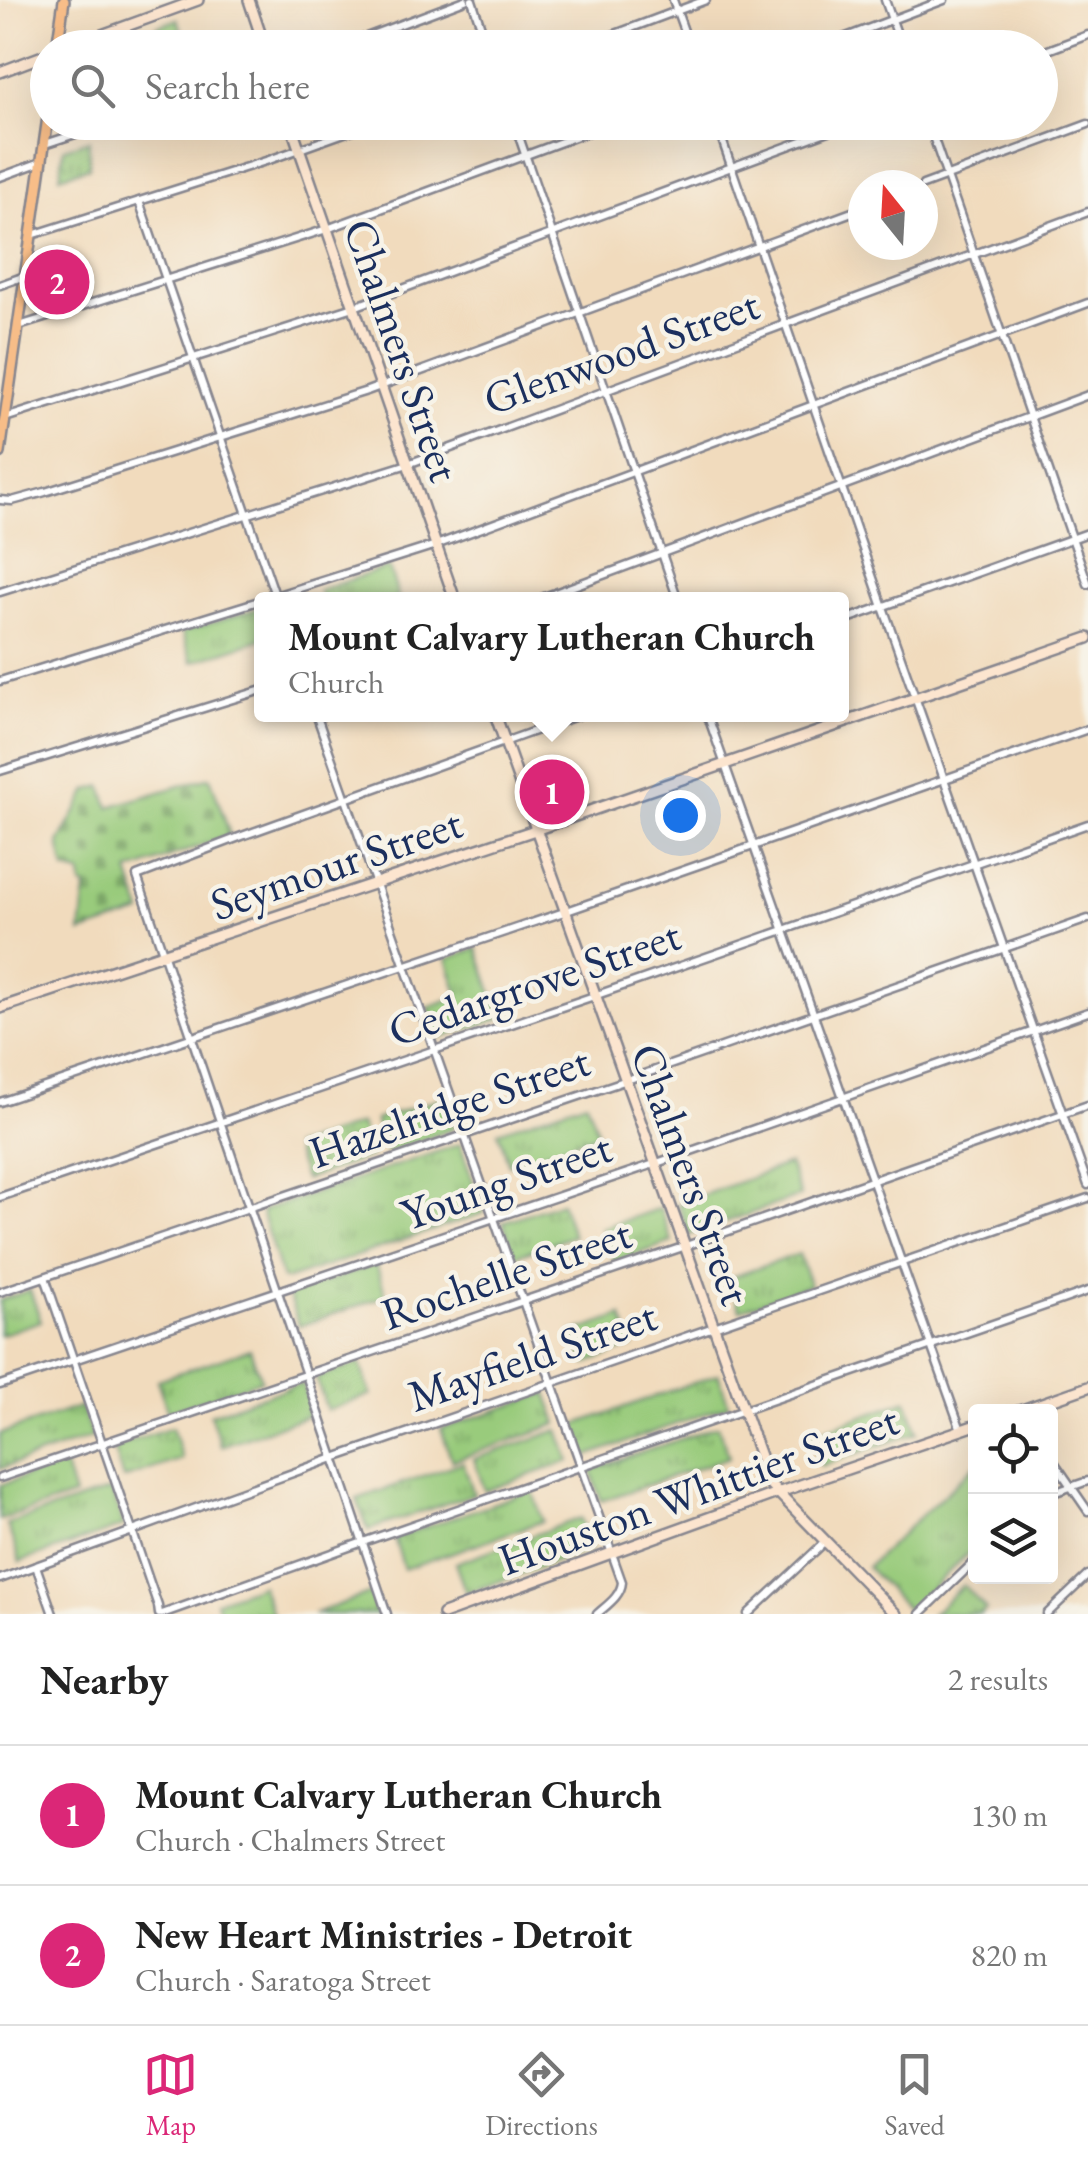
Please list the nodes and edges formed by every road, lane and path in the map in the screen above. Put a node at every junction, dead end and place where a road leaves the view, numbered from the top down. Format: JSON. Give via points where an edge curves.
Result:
{"nodes":[{"id":1,"x":64,"y":0,"type":"edge"},
{"id":2,"x":198,"y":0,"type":"edge"},
{"id":3,"x":250,"y":0,"type":"edge"},
{"id":4,"x":469,"y":0,"type":"edge"},
{"id":5,"x":673,"y":0,"type":"edge"},
{"id":6,"x":706,"y":0,"type":"edge"},
{"id":7,"x":886,"y":0,"type":"edge"},
{"id":8,"x":944,"y":0,"type":"edge"},
{"id":9,"x":677,"y":11,"type":"junction"},
{"id":10,"x":892,"y":19,"type":"junction"},
{"id":11,"x":60,"y":30,"type":"edge"},
{"id":12,"x":116,"y":30,"type":"edge"},
{"id":13,"x":259,"y":30,"type":"edge"},
{"id":14,"x":386,"y":30,"type":"edge"},
{"id":15,"x":481,"y":30,"type":"edge"},
{"id":16,"x":626,"y":30,"type":"edge"},
{"id":17,"x":684,"y":30,"type":"edge"},
{"id":18,"x":864,"y":30,"type":"edge"},
{"id":19,"x":896,"y":30,"type":"edge"},
{"id":20,"x":1088,"y":35,"type":"edge"},
{"id":21,"x":1058,"y":46,"type":"edge"},
{"id":22,"x":30,"y":61,"type":"edge"},
{"id":23,"x":0,"y":72,"type":"edge"},
{"id":24,"x":1088,"y":124,"type":"edge"},
{"id":25,"x":1058,"y":135,"type":"edge"},
{"id":26,"x":45,"y":140,"type":"edge"},
{"id":27,"x":56,"y":140,"type":"edge"},
{"id":28,"x":296,"y":140,"type":"edge"},
{"id":29,"x":327,"y":140,"type":"edge"},
{"id":30,"x":520,"y":140,"type":"edge"},
{"id":31,"x":568,"y":140,"type":"edge"},
{"id":32,"x":722,"y":140,"type":"edge"},
{"id":33,"x":806,"y":140,"type":"edge"},
{"id":34,"x":934,"y":140,"type":"edge"},
{"id":35,"x":1045,"y":140,"type":"edge"},
{"id":36,"x":44,"y":144,"type":"junction"},
{"id":37,"x":300,"y":150,"type":"junction"},
{"id":38,"x":525,"y":156,"type":"junction"},
{"id":39,"x":41,"y":162,"type":"junction"},
{"id":40,"x":731,"y":168,"type":"junction"},
{"id":41,"x":0,"y":177,"type":"edge"},
{"id":42,"x":946,"y":177,"type":"junction"},
{"id":43,"x":938,"y":180,"type":"edge"},
{"id":44,"x":139,"y":201,"type":"junction"},
{"id":45,"x":1088,"y":212,"type":"edge"},
{"id":46,"x":848,"y":214,"type":"edge"},
{"id":47,"x":327,"y":229,"type":"junction"},
{"id":48,"x":552,"y":234,"type":"junction"},
{"id":49,"x":31,"y":235,"type":"junction"},
{"id":50,"x":758,"y":247,"type":"junction"},
{"id":51,"x":973,"y":255,"type":"junction"},
{"id":52,"x":25,"y":276,"type":"junction"},
{"id":53,"x":166,"y":280,"type":"junction"},
{"id":54,"x":0,"y":285,"type":"edge"},
{"id":55,"x":1088,"y":303,"type":"edge"},
{"id":56,"x":354,"y":307,"type":"junction"},
{"id":57,"x":579,"y":313,"type":"junction"},
{"id":58,"x":18,"y":326,"type":"junction"},
{"id":59,"x":785,"y":326,"type":"junction"},
{"id":60,"x":1001,"y":335,"type":"junction"},
{"id":61,"x":193,"y":358,"type":"junction"},
{"id":62,"x":5,"y":384,"type":"edge"},
{"id":63,"x":381,"y":386,"type":"junction"},
{"id":64,"x":607,"y":392,"type":"junction"},
{"id":65,"x":1088,"y":395,"type":"edge"},
{"id":66,"x":813,"y":406,"type":"junction"},
{"id":67,"x":1029,"y":417,"type":"junction"},
{"id":68,"x":5,"y":418,"type":"junction"},
{"id":69,"x":220,"y":437,"type":"junction"},
{"id":70,"x":0,"y":453,"type":"edge"},
{"id":71,"x":408,"y":464,"type":"junction"},
{"id":72,"x":634,"y":472,"type":"junction"},
{"id":73,"x":841,"y":487,"type":"junction"},
{"id":74,"x":0,"y":500,"type":"edge"},
{"id":75,"x":248,"y":515,"type":"junction"},
{"id":76,"x":1088,"y":533,"type":"edge"},
{"id":77,"x":1072,"y":539,"type":"junction"},
{"id":78,"x":436,"y":544,"type":"junction"},
{"id":79,"x":662,"y":554,"type":"junction"},
{"id":80,"x":1088,"y":584,"type":"edge"},
{"id":81,"x":0,"y":592,"type":"edge"},
{"id":82,"x":274,"y":592,"type":"edge"},
{"id":83,"x":294,"y":592,"type":"edge"},
{"id":84,"x":452,"y":592,"type":"edge"},
{"id":85,"x":558,"y":592,"type":"edge"},
{"id":86,"x":675,"y":592,"type":"edge"},
{"id":87,"x":254,"y":602,"type":"edge"},
{"id":88,"x":882,"y":607,"type":"junction"},
{"id":89,"x":849,"y":619,"type":"edge"},
{"id":90,"x":1088,"y":638,"type":"edge"},
{"id":91,"x":0,"y":681,"type":"edge"},
{"id":92,"x":254,"y":692,"type":"edge"},
{"id":93,"x":914,"y":697,"type":"junction"},
{"id":94,"x":849,"y":720,"type":"edge"},
{"id":95,"x":319,"y":722,"type":"edge"},
{"id":96,"x":497,"y":722,"type":"edge"},
{"id":97,"x":560,"y":722,"type":"edge"},
{"id":98,"x":710,"y":722,"type":"edge"},
{"id":99,"x":843,"y":722,"type":"edge"},
{"id":100,"x":1088,"y":729,"type":"edge"},
{"id":101,"x":504,"y":742,"type":"junction"},
{"id":102,"x":724,"y":764,"type":"junction"},
{"id":103,"x":0,"y":771,"type":"edge"},
{"id":104,"x":944,"y":778,"type":"junction"},
{"id":105,"x":346,"y":799,"type":"junction"},
{"id":106,"x":1088,"y":824,"type":"edge"},
{"id":107,"x":536,"y":830,"type":"junction"},
{"id":108,"x":753,"y":845,"type":"junction"},
{"id":109,"x":974,"y":863,"type":"junction"},
{"id":110,"x":375,"y":884,"type":"junction"},
{"id":111,"x":564,"y":912,"type":"junction"},
{"id":112,"x":1088,"y":918,"type":"edge"},
{"id":113,"x":783,"y":930,"type":"junction"},
{"id":114,"x":1004,"y":947,"type":"junction"},
{"id":115,"x":163,"y":956,"type":"junction"},
{"id":116,"x":404,"y":966,"type":"junction"},
{"id":117,"x":594,"y":996,"type":"junction"},
{"id":118,"x":0,"y":1008,"type":"edge"},
{"id":119,"x":1088,"y":1012,"type":"edge"},
{"id":120,"x":814,"y":1014,"type":"junction"},
{"id":121,"x":1033,"y":1031,"type":"junction"},
{"id":122,"x":191,"y":1037,"type":"junction"},
{"id":123,"x":434,"y":1050,"type":"junction"},
{"id":124,"x":624,"y":1081,"type":"junction"},
{"id":125,"x":843,"y":1098,"type":"junction"},
{"id":126,"x":0,"y":1102,"type":"edge"},
{"id":127,"x":1088,"y":1105,"type":"edge"},
{"id":128,"x":1063,"y":1114,"type":"junction"},
{"id":129,"x":220,"y":1123,"type":"junction"},
{"id":130,"x":464,"y":1135,"type":"junction"},
{"id":131,"x":654,"y":1164,"type":"junction"},
{"id":132,"x":872,"y":1180,"type":"junction"},
{"id":133,"x":1088,"y":1185,"type":"edge"},
{"id":134,"x":0,"y":1197,"type":"edge"},
{"id":135,"x":1088,"y":1198,"type":"edge"},
{"id":136,"x":249,"y":1208,"type":"junction"},
{"id":137,"x":493,"y":1218,"type":"junction"},
{"id":138,"x":683,"y":1246,"type":"junction"},
{"id":139,"x":902,"y":1262,"type":"junction"},
{"id":140,"x":45,"y":1277,"type":"junction"},
{"id":141,"x":278,"y":1291,"type":"junction"},
{"id":142,"x":1088,"y":1291,"type":"edge"},
{"id":143,"x":0,"y":1292,"type":"edge"},
{"id":144,"x":522,"y":1302,"type":"junction"},
{"id":145,"x":712,"y":1328,"type":"junction"},
{"id":146,"x":931,"y":1345,"type":"junction"},
{"id":147,"x":74,"y":1360,"type":"junction"},
{"id":148,"x":306,"y":1374,"type":"junction"},
{"id":149,"x":552,"y":1384,"type":"junction"},
{"id":150,"x":0,"y":1385,"type":"edge"},
{"id":151,"x":1088,"y":1387,"type":"edge"},
{"id":152,"x":1038,"y":1404,"type":"edge"},
{"id":153,"x":742,"y":1410,"type":"junction"},
{"id":154,"x":968,"y":1428,"type":"edge"},
{"id":155,"x":961,"y":1430,"type":"junction"},
{"id":156,"x":102,"y":1444,"type":"junction"},
{"id":157,"x":334,"y":1458,"type":"junction"},
{"id":158,"x":1058,"y":1467,"type":"edge"},
{"id":159,"x":581,"y":1468,"type":"junction"},
{"id":160,"x":0,"y":1478,"type":"edge"},
{"id":161,"x":1088,"y":1480,"type":"edge"},
{"id":162,"x":1071,"y":1486,"type":"junction"},
{"id":163,"x":1058,"y":1491,"type":"edge"},
{"id":164,"x":777,"y":1493,"type":"junction"},
{"id":165,"x":1088,"y":1511,"type":"edge"},
{"id":166,"x":132,"y":1531,"type":"junction"},
{"id":167,"x":362,"y":1542,"type":"junction"},
{"id":168,"x":825,"y":1542,"type":"junction"},
{"id":169,"x":612,"y":1554,"type":"junction"},
{"id":170,"x":36,"y":1566,"type":"junction"},
{"id":171,"x":968,"y":1568,"type":"edge"},
{"id":172,"x":1088,"y":1575,"type":"edge"},
{"id":173,"x":0,"y":1579,"type":"edge"},
{"id":174,"x":52,"y":1614,"type":"edge"},
{"id":175,"x":160,"y":1614,"type":"edge"},
{"id":176,"x":388,"y":1614,"type":"edge"},
{"id":177,"x":443,"y":1614,"type":"edge"},
{"id":178,"x":597,"y":1614,"type":"edge"},
{"id":179,"x":748,"y":1614,"type":"edge"},
{"id":180,"x":896,"y":1614,"type":"edge"},
{"id":181,"x":920,"y":1614,"type":"edge"},
{"id":182,"x":1047,"y":1614,"type":"edge"}],
"edges":[{"from":1,"to":11,"type":"main road"},
{"from":2,"to":12,"type":"street"},
{"from":3,"to":13,"type":"street"},
{"from":4,"to":14,"type":"street"},
{"from":4,"to":15,"type":"street"},
{"from":5,"to":9,"type":"street"},
{"from":6,"to":9,"type":"street"},
{"from":7,"to":10,"type":"street"},
{"from":8,"to":10,"type":"street"},
{"from":9,"to":16,"type":"street"},
{"from":9,"to":17,"type":"street"},
{"from":10,"to":18,"type":"street"},
{"from":10,"to":19,"type":"street"},
{"from":20,"to":21,"type":"street"},
{"from":22,"to":23,"type":"street"},
{"from":24,"to":25,"type":"street"},
{"from":26,"to":36,"type":"main road"},
{"from":27,"to":36,"type":"street"},
{"from":28,"to":37,"type":"street","name":"Chalmers Street"},
{"from":29,"to":37,"type":"street"},
{"from":30,"to":38,"type":"street"},
{"from":31,"to":38,"type":"street"},
{"from":32,"to":40,"type":"street"},
{"from":33,"to":40,"type":"street"},
{"from":34,"to":42,"type":"street"},
{"from":35,"to":42,"type":"street"},
{"from":36,"to":39,"type":"main road"},
{"from":37,"to":44,"type":"street"},
{"from":37,"to":47,"type":"street","name":"Chalmers Street"},
{"from":38,"to":47,"type":"street"},
{"from":38,"to":48,"type":"street"},
{"from":39,"to":41,"type":"street"},
{"from":39,"to":49,"type":"main road"},
{"from":40,"to":48,"type":"street"},
{"from":40,"to":50,"type":"street"},
{"from":42,"to":43,"type":"street"},
{"from":42,"to":51,"type":"street"},
{"from":44,"to":49,"type":"street"},
{"from":44,"to":53,"type":"street"},
{"from":45,"to":51,"type":"street","name":"Glenwood Street"},
{"from":46,"to":50,"type":"street"},
{"from":47,"to":53,"type":"street"},
{"from":47,"to":56,"type":"street","name":"Chalmers Street"},
{"from":48,"to":56,"type":"street"},
{"from":48,"to":57,"type":"street"},
{"from":49,"to":52,"type":"main road"},
{"from":50,"to":57,"type":"street"},
{"from":50,"to":59,"type":"street"},
{"from":51,"to":59,"type":"street","name":"Glenwood Street"},
{"from":51,"to":60,"type":"street"},
{"from":52,"to":54,"type":"street"},
{"from":52,"to":58,"type":"main road"},
{"from":53,"to":58,"type":"street"},
{"from":53,"to":61,"type":"street"},
{"from":55,"to":60,"type":"street"},
{"from":56,"to":61,"type":"street"},
{"from":56,"to":63,"type":"street","name":"Chalmers Street"},
{"from":57,"to":63,"type":"street"},
{"from":57,"to":64,"type":"street"},
{"from":58,"to":62,"type":"main road"},
{"from":59,"to":64,"type":"street","name":"Glenwood Street"},
{"from":59,"to":66,"type":"street"},
{"from":60,"to":66,"type":"street"},
{"from":60,"to":67,"type":"street"},
{"from":61,"to":68,"type":"street"},
{"from":61,"to":69,"type":"street"},
{"from":62,"to":68,"type":"main road"},
{"from":63,"to":69,"type":"street"},
{"from":63,"to":71,"type":"street","name":"Chalmers Street"},
{"from":64,"to":71,"type":"street","name":"Glenwood Street"},
{"from":64,"to":72,"type":"street"},
{"from":65,"to":67,"type":"street"},
{"from":66,"to":72,"type":"street"},
{"from":66,"to":73,"type":"street"},
{"from":67,"to":73,"type":"street"},
{"from":67,"to":77,"type":"street"},
{"from":68,"to":70,"type":"main road"},
{"from":69,"to":74,"type":"street"},
{"from":69,"to":75,"type":"street"},
{"from":71,"to":75,"type":"street","name":"Glenwood Street"},
{"from":71,"to":78,"type":"street","name":"Chalmers Street"},
{"from":72,"to":78,"type":"street"},
{"from":72,"to":79,"type":"street"},
{"from":73,"to":79,"type":"street"},
{"from":73,"to":88,"type":"street"},
{"from":75,"to":81,"type":"street","name":"Glenwood Street"},
{"from":75,"to":82,"type":"street"},
{"from":76,"to":77,"type":"street"},
{"from":77,"to":80,"type":"street"},
{"from":77,"to":88,"type":"street"},
{"from":78,"to":83,"type":"street"},
{"from":78,"to":84,"type":"street","name":"Chalmers Street"},
{"from":79,"to":85,"type":"street"},
{"from":79,"to":86,"type":"street"},
{"from":87,"to":91,"type":"street"},
{"from":88,"to":89,"type":"street"},
{"from":88,"to":93,"type":"street"},
{"from":90,"to":93,"type":"street","name":"Seymour Street"},
{"from":92,"to":103,"type":"street"},
{"from":93,"to":94,"type":"street","name":"Seymour Street"},
{"from":93,"to":104,"type":"street"},
{"from":95,"to":105,"type":"street"},
{"from":96,"to":101,"type":"street","name":"Chalmers Street"},
{"from":97,"to":101,"type":"street"},
{"from":98,"to":102,"type":"street"},
{"from":99,"to":102,"type":"street","name":"Seymour Street"},
{"from":100,"to":104,"type":"street"},
{"from":101,"to":105,"type":"street"},
{"from":101,"to":107,"type":"street","name":"Chalmers Street"},
{"from":102,"to":107,"type":"street","name":"Seymour Street"},
{"from":102,"to":108,"type":"street"},
{"from":104,"to":108,"type":"street"},
{"from":104,"to":109,"type":"street"},
{"from":105,"to":110,"type":"street"},
{"from":105,"to":115,"type":"street","via":[[136,876]]},
{"from":106,"to":109,"type":"street","name":"Cedargrove Street"},
{"from":107,"to":110,"type":"street","name":"Seymour Street"},
{"from":107,"to":111,"type":"street","name":"Chalmers Street"},
{"from":108,"to":111,"type":"street"},
{"from":108,"to":113,"type":"street"},
{"from":109,"to":113,"type":"street","name":"Cedargrove Street"},
{"from":109,"to":114,"type":"street"},
{"from":110,"to":115,"type":"street","name":"Seymour Street"},
{"from":110,"to":116,"type":"street"},
{"from":111,"to":116,"type":"street"},
{"from":111,"to":117,"type":"street","name":"Chalmers Street"},
{"from":112,"to":114,"type":"street","name":"Hazelridge Street"},
{"from":113,"to":117,"type":"street","name":"Cedargrove Street"},
{"from":113,"to":120,"type":"street"},
{"from":114,"to":120,"type":"street","name":"Hazelridge Street"},
{"from":114,"to":121,"type":"street"},
{"from":115,"to":118,"type":"street","name":"Seymour Street"},
{"from":115,"to":122,"type":"street"},
{"from":116,"to":122,"type":"street"},
{"from":116,"to":123,"type":"street"},
{"from":117,"to":123,"type":"street","name":"Cedargrove Street"},
{"from":117,"to":124,"type":"street","name":"Chalmers Street"},
{"from":119,"to":121,"type":"street","name":"Young Street"},
{"from":120,"to":124,"type":"street","name":"Hazelridge Street"},
{"from":120,"to":125,"type":"street"},
{"from":121,"to":125,"type":"street","name":"Young Street"},
{"from":121,"to":128,"type":"street"},
{"from":122,"to":126,"type":"street"},
{"from":122,"to":129,"type":"street"},
{"from":123,"to":129,"type":"street","name":"Cedargrove Street"},
{"from":123,"to":130,"type":"street"},
{"from":124,"to":130,"type":"street","name":"Hazelridge Street"},
{"from":124,"to":131,"type":"street","name":"Chalmers Street"},
{"from":125,"to":131,"type":"street","name":"Young Street"},
{"from":125,"to":132,"type":"street"},
{"from":127,"to":128,"type":"street","name":"Rochelle Street"},
{"from":128,"to":132,"type":"street","name":"Rochelle Street"},
{"from":128,"to":133,"type":"street"},
{"from":129,"to":134,"type":"street","name":"Cedargrove Street"},
{"from":129,"to":136,"type":"street"},
{"from":130,"to":136,"type":"street","name":"Hazelridge Street"},
{"from":130,"to":137,"type":"street"},
{"from":131,"to":137,"type":"street","name":"Young Street"},
{"from":131,"to":138,"type":"street","name":"Chalmers Street"},
{"from":132,"to":138,"type":"street","name":"Rochelle Street"},
{"from":132,"to":139,"type":"street"},
{"from":135,"to":139,"type":"street","name":"Mayfield Street"},
{"from":136,"to":140,"type":"street","name":"Hazelridge Street"},
{"from":136,"to":141,"type":"street"},
{"from":137,"to":141,"type":"street","name":"Young Street"},
{"from":137,"to":144,"type":"street"},
{"from":138,"to":144,"type":"street","name":"Rochelle Street"},
{"from":138,"to":145,"type":"street","name":"Chalmers Street"},
{"from":139,"to":145,"type":"street","name":"Mayfield Street"},
{"from":139,"to":146,"type":"street"},
{"from":140,"to":143,"type":"street","name":"Hazelridge Street"},
{"from":140,"to":147,"type":"street"},
{"from":141,"to":147,"type":"street","name":"Young Street"},
{"from":141,"to":148,"type":"street"},
{"from":142,"to":146,"type":"street"},
{"from":144,"to":148,"type":"street","name":"Rochelle Street"},
{"from":144,"to":149,"type":"street"},
{"from":145,"to":149,"type":"street","name":"Mayfield Street"},
{"from":145,"to":153,"type":"street","name":"Chalmers Street"},
{"from":146,"to":153,"type":"street"},
{"from":146,"to":155,"type":"street"},
{"from":147,"to":150,"type":"street","name":"Young Street"},
{"from":147,"to":156,"type":"street"},
{"from":148,"to":156,"type":"street","name":"Rochelle Street"},
{"from":148,"to":157,"type":"street"},
{"from":149,"to":157,"type":"street","name":"Mayfield Street"},
{"from":149,"to":159,"type":"street"},
{"from":151,"to":152,"type":"street"},
{"from":153,"to":159,"type":"street"},
{"from":153,"to":164,"type":"street","name":"Chalmers Street"},
{"from":154,"to":155,"type":"street","name":"Houston Whittier Street"},
{"from":155,"to":164,"type":"street","name":"Houston Whittier Street"},
{"from":156,"to":160,"type":"street","name":"Rochelle Street"},
{"from":156,"to":166,"type":"street"},
{"from":157,"to":166,"type":"street","name":"Mayfield Street"},
{"from":157,"to":167,"type":"street"},
{"from":158,"to":162,"type":"street"},
{"from":159,"to":167,"type":"street"},
{"from":159,"to":169,"type":"street"},
{"from":161,"to":162,"type":"street"},
{"from":162,"to":163,"type":"street"},
{"from":162,"to":165,"type":"street"},
{"from":164,"to":168,"type":"street","name":"Chalmers Street"},
{"from":164,"to":169,"type":"street","name":"Houston Whittier Street"},
{"from":166,"to":170,"type":"street","name":"Mayfield Street"},
{"from":166,"to":175,"type":"street"},
{"from":167,"to":175,"type":"street"},
{"from":167,"to":176,"type":"street"},
{"from":168,"to":179,"type":"street"},
{"from":168,"to":180,"type":"street","name":"Chalmers Street"},
{"from":169,"to":177,"type":"street","name":"Houston Whittier Street"},
{"from":169,"to":178,"type":"street","via":[[622,1587]]},
{"from":170,"to":173,"type":"street","name":"Mayfield Street"},
{"from":170,"to":174,"type":"street"},
{"from":171,"to":181,"type":"street"},
{"from":172,"to":182,"type":"street"}]}
